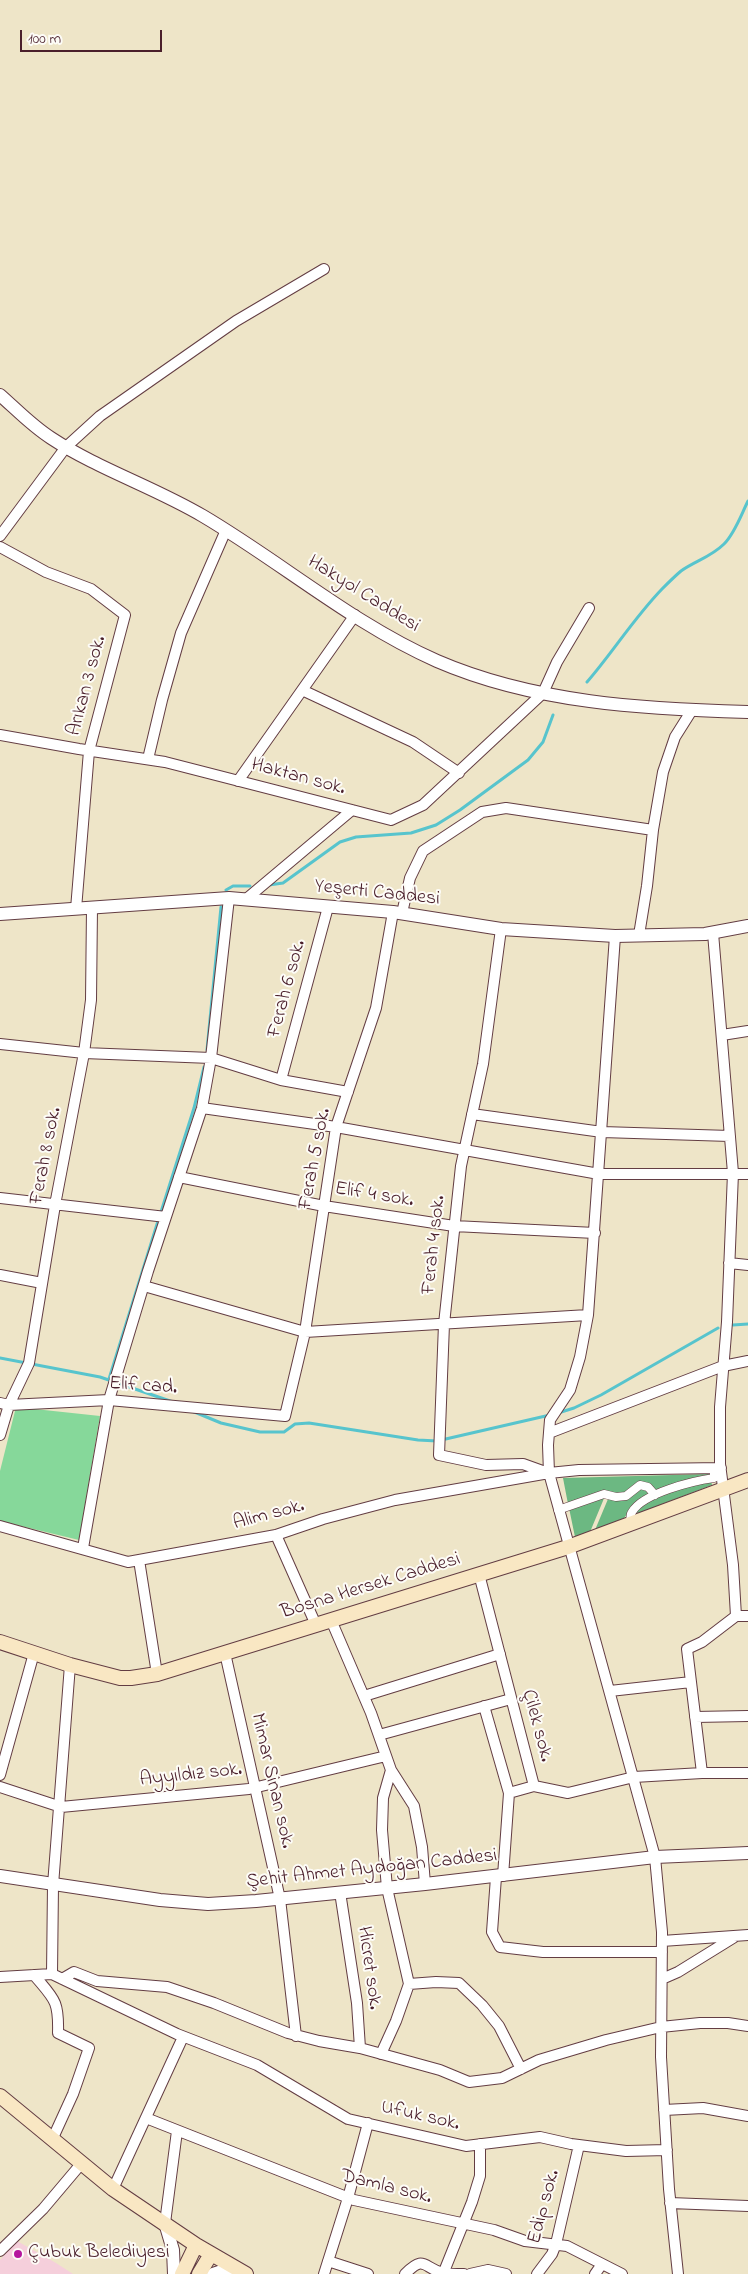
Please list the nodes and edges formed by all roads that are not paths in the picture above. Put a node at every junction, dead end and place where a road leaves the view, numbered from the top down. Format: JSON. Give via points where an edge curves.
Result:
{"nodes":[{"id":1,"x":324,"y":269,"type":"dead end"},
{"id":2,"x":0,"y":394,"type":"edge"},
{"id":3,"x":66,"y":447,"type":"junction"},
{"id":4,"x":226,"y":530,"type":"junction"},
{"id":5,"x":0,"y":536,"type":"edge"},
{"id":6,"x":0,"y":547,"type":"edge"},
{"id":7,"x":590,"y":608,"type":"dead end"},
{"id":8,"x":355,"y":615,"type":"junction"},
{"id":9,"x":302,"y":690,"type":"junction"},
{"id":10,"x":543,"y":694,"type":"junction"},
{"id":11,"x":692,"y":710,"type":"junction"},
{"id":12,"x":748,"y":712,"type":"edge"},
{"id":13,"x":0,"y":735,"type":"edge"},
{"id":14,"x":89,"y":751,"type":"junction"},
{"id":15,"x":148,"y":759,"type":"junction"},
{"id":16,"x":459,"y":773,"type":"junction"},
{"id":17,"x":238,"y":781,"type":"junction"},
{"id":18,"x":352,"y":810,"type":"junction"},
{"id":19,"x":653,"y":830,"type":"junction"},
{"id":20,"x":230,"y":898,"type":"junction"},
{"id":21,"x":245,"y":900,"type":"junction"},
{"id":22,"x":328,"y":907,"type":"junction"},
{"id":23,"x":92,"y":908,"type":"junction"},
{"id":24,"x":76,"y":909,"type":"junction"},
{"id":25,"x":398,"y":913,"type":"junction"},
{"id":26,"x":0,"y":914,"type":"edge"},
{"id":27,"x":748,"y":926,"type":"edge"},
{"id":28,"x":501,"y":929,"type":"junction"},
{"id":29,"x":713,"y":933,"type":"junction"},
{"id":30,"x":616,"y":936,"type":"junction"},
{"id":31,"x":639,"y":936,"type":"junction"},
{"id":32,"x":748,"y":1032,"type":"edge"},
{"id":33,"x":722,"y":1035,"type":"junction"},
{"id":34,"x":0,"y":1044,"type":"edge"},
{"id":35,"x":84,"y":1054,"type":"junction"},
{"id":36,"x":211,"y":1058,"type":"junction"},
{"id":37,"x":281,"y":1080,"type":"junction"},
{"id":38,"x":348,"y":1092,"type":"junction"},
{"id":39,"x":202,"y":1108,"type":"junction"},
{"id":40,"x":472,"y":1114,"type":"junction"},
{"id":41,"x":336,"y":1127,"type":"junction"},
{"id":42,"x":602,"y":1132,"type":"junction"},
{"id":43,"x":730,"y":1136,"type":"junction"},
{"id":44,"x":464,"y":1150,"type":"junction"},
{"id":45,"x":733,"y":1173,"type":"junction"},
{"id":46,"x":599,"y":1174,"type":"junction"},
{"id":47,"x":748,"y":1174,"type":"edge"},
{"id":48,"x":180,"y":1176,"type":"junction"},
{"id":49,"x":0,"y":1198,"type":"edge"},
{"id":50,"x":55,"y":1205,"type":"junction"},
{"id":51,"x":324,"y":1206,"type":"junction"},
{"id":52,"x":166,"y":1218,"type":"junction"},
{"id":53,"x":454,"y":1226,"type":"junction"},
{"id":54,"x":595,"y":1233,"type":"junction"},
{"id":55,"x":729,"y":1263,"type":"junction"},
{"id":56,"x":748,"y":1265,"type":"edge"},
{"id":57,"x":0,"y":1275,"type":"edge"},
{"id":58,"x":42,"y":1283,"type":"junction"},
{"id":59,"x":144,"y":1286,"type":"junction"},
{"id":60,"x":588,"y":1315,"type":"junction"},
{"id":61,"x":444,"y":1324,"type":"junction"},
{"id":62,"x":305,"y":1332,"type":"junction"},
{"id":63,"x":748,"y":1361,"type":"edge"},
{"id":64,"x":723,"y":1366,"type":"junction"},
{"id":65,"x":110,"y":1400,"type":"junction"},
{"id":66,"x":5,"y":1404,"type":"edge"},
{"id":67,"x":284,"y":1416,"type":"joint"},
{"id":68,"x":549,"y":1433,"type":"junction"},
{"id":69,"x":0,"y":1435,"type":"edge"},
{"id":70,"x":717,"y":1468,"type":"junction"},
{"id":71,"x":549,"y":1474,"type":"junction"},
{"id":72,"x":748,"y":1480,"type":"edge"},
{"id":73,"x":722,"y":1490,"type":"junction"},
{"id":74,"x":655,"y":1495,"type":"junction"},
{"id":75,"x":558,"y":1510,"type":"junction"},
{"id":76,"x":631,"y":1524,"type":"junction"},
{"id":77,"x":0,"y":1526,"type":"edge"},
{"id":78,"x":276,"y":1535,"type":"junction"},
{"id":79,"x":568,"y":1547,"type":"junction"},
{"id":80,"x":83,"y":1548,"type":"junction"},
{"id":81,"x":139,"y":1560,"type":"junction"},
{"id":82,"x":479,"y":1574,"type":"junction"},
{"id":83,"x":736,"y":1616,"type":"junction"},
{"id":84,"x":748,"y":1616,"type":"edge"},
{"id":85,"x":331,"y":1620,"type":"junction"},
{"id":86,"x":316,"y":1625,"type":"junction"},
{"id":87,"x":0,"y":1642,"type":"edge"},
{"id":88,"x":34,"y":1653,"type":"junction"},
{"id":89,"x":225,"y":1653,"type":"junction"},
{"id":90,"x":500,"y":1654,"type":"junction"},
{"id":91,"x":70,"y":1665,"type":"junction"},
{"id":92,"x":158,"y":1674,"type":"junction"},
{"id":93,"x":691,"y":1682,"type":"junction"},
{"id":94,"x":610,"y":1691,"type":"junction"},
{"id":95,"x":364,"y":1696,"type":"junction"},
{"id":96,"x":511,"y":1699,"type":"junction"},
{"id":97,"x":484,"y":1706,"type":"junction"},
{"id":98,"x":748,"y":1716,"type":"edge"},
{"id":99,"x":695,"y":1717,"type":"junction"},
{"id":100,"x":379,"y":1735,"type":"junction"},
{"id":101,"x":386,"y":1756,"type":"junction"},
{"id":102,"x":391,"y":1770,"type":"junction"},
{"id":103,"x":702,"y":1773,"type":"junction"},
{"id":104,"x":748,"y":1773,"type":"edge"},
{"id":105,"x":0,"y":1775,"type":"edge"},
{"id":106,"x":634,"y":1776,"type":"junction"},
{"id":107,"x":534,"y":1786,"type":"junction"},
{"id":108,"x":0,"y":1787,"type":"edge"},
{"id":109,"x":255,"y":1787,"type":"junction"},
{"id":110,"x":509,"y":1793,"type":"junction"},
{"id":111,"x":60,"y":1807,"type":"junction"},
{"id":112,"x":748,"y":1853,"type":"edge"},
{"id":113,"x":655,"y":1857,"type":"junction"},
{"id":114,"x":0,"y":1876,"type":"edge"},
{"id":115,"x":499,"y":1876,"type":"junction"},
{"id":116,"x":425,"y":1884,"type":"junction"},
{"id":117,"x":53,"y":1885,"type":"junction"},
{"id":118,"x":387,"y":1888,"type":"junction"},
{"id":119,"x":340,"y":1892,"type":"junction"},
{"id":120,"x":280,"y":1899,"type":"junction"},
{"id":121,"x":748,"y":1934,"type":"edge"},
{"id":122,"x":736,"y":1936,"type":"junction"},
{"id":123,"x":662,"y":1941,"type":"junction"},
{"id":124,"x":662,"y":1952,"type":"junction"},
{"id":125,"x":52,"y":1974,"type":"junction"},
{"id":126,"x":34,"y":1975,"type":"junction"},
{"id":127,"x":0,"y":1977,"type":"edge"},
{"id":128,"x":62,"y":1979,"type":"junction"},
{"id":129,"x":662,"y":1979,"type":"junction"},
{"id":130,"x":409,"y":1984,"type":"junction"},
{"id":131,"x":748,"y":2026,"type":"edge"},
{"id":132,"x":662,"y":2027,"type":"junction"},
{"id":133,"x":296,"y":2036,"type":"junction"},
{"id":134,"x":183,"y":2037,"type":"junction"},
{"id":135,"x":360,"y":2048,"type":"junction"},
{"id":136,"x":381,"y":2054,"type":"junction"},
{"id":137,"x":521,"y":2069,"type":"junction"},
{"id":138,"x":0,"y":2096,"type":"edge"},
{"id":139,"x":664,"y":2110,"type":"junction"},
{"id":140,"x":748,"y":2116,"type":"edge"},
{"id":141,"x":146,"y":2118,"type":"junction"},
{"id":142,"x":368,"y":2123,"type":"junction"},
{"id":143,"x":177,"y":2131,"type":"junction"},
{"id":144,"x":52,"y":2140,"type":"junction"},
{"id":145,"x":480,"y":2144,"type":"junction"},
{"id":146,"x":579,"y":2145,"type":"junction"},
{"id":147,"x":667,"y":2150,"type":"junction"},
{"id":148,"x":81,"y":2164,"type":"junction"},
{"id":149,"x":113,"y":2189,"type":"junction"},
{"id":150,"x":348,"y":2198,"type":"junction"},
{"id":151,"x":670,"y":2203,"type":"junction"},
{"id":152,"x":748,"y":2206,"type":"edge"},
{"id":153,"x":165,"y":2223,"type":"junction"},
{"id":154,"x":463,"y":2224,"type":"junction"},
{"id":155,"x":556,"y":2244,"type":"junction"},
{"id":156,"x":196,"y":2245,"type":"junction"},
{"id":157,"x":0,"y":2251,"type":"edge"},
{"id":158,"x":210,"y":2254,"type":"junction"},
{"id":159,"x":328,"y":2261,"type":"junction"},
{"id":160,"x":602,"y":2264,"type":"junction"},
{"id":161,"x":240,"y":2271,"type":"edge"},
{"id":162,"x":174,"y":2274,"type":"edge"},
{"id":163,"x":182,"y":2274,"type":"edge"},
{"id":164,"x":199,"y":2274,"type":"edge"},
{"id":165,"x":213,"y":2274,"type":"edge"},
{"id":166,"x":324,"y":2274,"type":"edge"},
{"id":167,"x":368,"y":2274,"type":"edge"},
{"id":168,"x":405,"y":2274,"type":"edge"},
{"id":169,"x":443,"y":2274,"type":"edge"},
{"id":170,"x":464,"y":2274,"type":"edge"},
{"id":171,"x":470,"y":2274,"type":"edge"},
{"id":172,"x":506,"y":2274,"type":"edge"},
{"id":173,"x":536,"y":2274,"type":"edge"},
{"id":174,"x":595,"y":2274,"type":"edge"},
{"id":175,"x":622,"y":2274,"type":"edge"},
{"id":176,"x":678,"y":2274,"type":"edge"}],
"edges":[{"from":1,"to":3,"type":"street","via":[[236,321],[100,416]]},
{"from":2,"to":3,"type":"street","name":"Hakyol Caddesi","via":[[49,437]]},
{"from":3,"to":4,"type":"street","name":"Hakyol Caddesi"},
{"from":3,"to":5,"type":"street"},
{"from":4,"to":8,"type":"street","name":"Hakyol Caddesi"},
{"from":4,"to":15,"type":"street","via":[[181,633]]},
{"from":6,"to":14,"type":"street","name":"Arıkan 3 sok.","via":[[46,572],[91,589],[125,614]]},
{"from":7,"to":10,"type":"street","via":[[557,662]]},
{"from":8,"to":9,"type":"street"},
{"from":8,"to":10,"type":"street","name":"Hakyol Caddesi","via":[[436,660],[490,680]]},
{"from":9,"to":16,"type":"street","via":[[413,742]]},
{"from":9,"to":17,"type":"street"},
{"from":10,"to":11,"type":"street","name":"Hakyol Caddesi"},
{"from":10,"to":16,"type":"street","name":"Haktan sok."},
{"from":11,"to":12,"type":"street","name":"Hakyol Caddesi"},
{"from":11,"to":19,"type":"street","via":[[675,737],[666,760]]},
{"from":13,"to":14,"type":"street","name":"Haktan sok."},
{"from":14,"to":15,"type":"street","name":"Haktan sok."},
{"from":14,"to":24,"type":"street","name":"Arıkan 3 sok."},
{"from":15,"to":17,"type":"street","name":"Haktan sok."},
{"from":16,"to":18,"type":"street","name":"Haktan sok.","via":[[423,804],[391,820]]},
{"from":17,"to":18,"type":"street","name":"Haktan sok."},
{"from":18,"to":21,"type":"street"},
{"from":19,"to":25,"type":"street","name":"Ferah 5 sok.","via":[[506,808],[482,812],[423,851]]},
{"from":19,"to":31,"type":"street"},
{"from":20,"to":21,"type":"street","name":"Yeşerti Caddesi"},
{"from":20,"to":23,"type":"street","name":"Yeşerti Caddesi"},
{"from":20,"to":36,"type":"street"},
{"from":21,"to":22,"type":"street","name":"Yeşerti Caddesi"},
{"from":22,"to":25,"type":"street","name":"Yeşerti Caddesi"},
{"from":22,"to":37,"type":"street","name":"Ferah 6 sok."},
{"from":23,"to":24,"type":"street","name":"Yeşerti Caddesi"},
{"from":23,"to":35,"type":"street","name":"Ferah 8 sok.","via":[[91,1000]]},
{"from":24,"to":26,"type":"street","name":"Yeşerti Caddesi"},
{"from":25,"to":28,"type":"street","name":"Yeşerti Caddesi"},
{"from":25,"to":38,"type":"street","name":"Ferah 5 sok.","via":[[376,1008]]},
{"from":27,"to":29,"type":"street","name":"Yeşerti Caddesi"},
{"from":28,"to":30,"type":"street","name":"Yeşerti Caddesi"},
{"from":28,"to":40,"type":"street","name":"Ferah 4 sok.","via":[[483,1064]]},
{"from":29,"to":31,"type":"street","name":"Yeşerti Caddesi"},
{"from":29,"to":33,"type":"street"},
{"from":30,"to":31,"type":"street","name":"Yeşerti Caddesi"},
{"from":30,"to":42,"type":"street"},
{"from":32,"to":33,"type":"street"},
{"from":33,"to":43,"type":"street"},
{"from":34,"to":35,"type":"street"},
{"from":35,"to":36,"type":"street"},
{"from":35,"to":50,"type":"street","name":"Ferah 8 sok."},
{"from":36,"to":37,"type":"street"},
{"from":36,"to":39,"type":"street"},
{"from":37,"to":38,"type":"street"},
{"from":38,"to":41,"type":"street","name":"Ferah 5 sok."},
{"from":39,"to":41,"type":"street"},
{"from":39,"to":48,"type":"street"},
{"from":40,"to":42,"type":"street"},
{"from":40,"to":44,"type":"street","name":"Ferah 4 sok."},
{"from":41,"to":44,"type":"street"},
{"from":41,"to":51,"type":"street","name":"Ferah 5 sok."},
{"from":42,"to":43,"type":"street"},
{"from":42,"to":46,"type":"street"},
{"from":43,"to":45,"type":"street"},
{"from":44,"to":46,"type":"street"},
{"from":44,"to":53,"type":"street","name":"Ferah 4 sok."},
{"from":45,"to":46,"type":"street"},
{"from":45,"to":47,"type":"street"},
{"from":45,"to":55,"type":"street"},
{"from":46,"to":54,"type":"street"},
{"from":48,"to":51,"type":"street","name":"Elif 4 sok."},
{"from":48,"to":52,"type":"street"},
{"from":49,"to":50,"type":"street"},
{"from":50,"to":52,"type":"street"},
{"from":50,"to":58,"type":"street","name":"Ferah 8 sok."},
{"from":51,"to":53,"type":"street","name":"Elif 4 sok."},
{"from":51,"to":62,"type":"street","name":"Ferah 5 sok."},
{"from":52,"to":59,"type":"street"},
{"from":53,"to":54,"type":"street","name":"Elif 4 sok."},
{"from":53,"to":61,"type":"street","name":"Ferah 4 sok."},
{"from":54,"to":60,"type":"street"},
{"from":55,"to":56,"type":"street"},
{"from":55,"to":64,"type":"street"},
{"from":57,"to":58,"type":"street"},
{"from":58,"to":66,"type":"street","name":"Ferah 8 sok.","via":[[29,1363]]},
{"from":59,"to":62,"type":"street"},
{"from":59,"to":65,"type":"street"},
{"from":60,"to":61,"type":"street"},
{"from":60,"to":68,"type":"street","via":[[570,1390],[550,1420]]},
{"from":61,"to":62,"type":"street"},
{"from":61,"to":71,"type":"street","name":"Ferah 4 sok.","via":[[439,1455],[486,1465],[523,1464]]},
{"from":62,"to":67,"type":"street","name":"Ferah 5 sok."},
{"from":63,"to":64,"type":"street"},
{"from":64,"to":68,"type":"street"},
{"from":64,"to":70,"type":"street"},
{"from":65,"to":66,"type":"street","name":"Elif cad."},
{"from":65,"to":67,"type":"street","name":"Elif cad."},
{"from":65,"to":80,"type":"street"},
{"from":66,"to":69,"type":"street","name":"Ferah 8 sok."},
{"from":68,"to":71,"type":"street"},
{"from":70,"to":71,"type":"street","name":"Alim sok.","via":[[579,1470]]},
{"from":70,"to":73,"type":"street"},
{"from":70,"to":74,"type":"street","via":[[714,1478]]},
{"from":71,"to":75,"type":"street"},
{"from":71,"to":78,"type":"street","name":"Alim sok.","via":[[395,1500]]},
{"from":72,"to":73,"type":"main road","name":"Bosna Hersek Caddesi"},
{"from":73,"to":76,"type":"main road","name":"Bosna Hersek Caddesi"},
{"from":73,"to":83,"type":"street","via":[[733,1565]]},
{"from":74,"to":75,"type":"street","via":[[648,1487],[640,1485],[626,1496],[604,1494]]},
{"from":74,"to":76,"type":"street","via":[[632,1511]]},
{"from":75,"to":79,"type":"street"},
{"from":76,"to":79,"type":"main road","name":"Bosna Hersek Caddesi"},
{"from":77,"to":80,"type":"street","name":"Alim sok."},
{"from":78,"to":81,"type":"street","name":"Alim sok."},
{"from":78,"to":86,"type":"street"},
{"from":79,"to":82,"type":"main road","name":"Bosna Hersek Caddesi"},
{"from":79,"to":94,"type":"street"},
{"from":80,"to":81,"type":"street","name":"Alim sok.","via":[[128,1562]]},
{"from":81,"to":92,"type":"street"},
{"from":82,"to":85,"type":"main road","name":"Bosna Hersek Caddesi"},
{"from":82,"to":90,"type":"street","name":"Çilek sok."},
{"from":83,"to":84,"type":"street"},
{"from":83,"to":93,"type":"street","via":[[702,1642],[687,1649]]},
{"from":85,"to":86,"type":"main road","name":"Bosna Hersek Caddesi"},
{"from":85,"to":95,"type":"street"},
{"from":86,"to":89,"type":"main road","name":"Bosna Hersek Caddesi"},
{"from":87,"to":88,"type":"main road","name":"Bosna Hersek Caddesi"},
{"from":88,"to":91,"type":"main road","name":"Bosna Hersek Caddesi"},
{"from":88,"to":105,"type":"street"},
{"from":89,"to":92,"type":"main road","name":"Bosna Hersek Caddesi"},
{"from":89,"to":109,"type":"street","name":"Mimar Sinan sok."},
{"from":90,"to":95,"type":"street"},
{"from":90,"to":96,"type":"street","name":"Çilek sok."},
{"from":91,"to":92,"type":"main road","name":"Bosna Hersek Caddesi","via":[[120,1678]]},
{"from":91,"to":111,"type":"street"},
{"from":93,"to":94,"type":"street"},
{"from":93,"to":99,"type":"street"},
{"from":94,"to":106,"type":"street"},
{"from":95,"to":100,"type":"street"},
{"from":96,"to":97,"type":"street"},
{"from":96,"to":107,"type":"street","name":"Çilek sok."},
{"from":97,"to":100,"type":"street"},
{"from":97,"to":110,"type":"street"},
{"from":98,"to":99,"type":"street"},
{"from":99,"to":103,"type":"street"},
{"from":100,"to":101,"type":"street"},
{"from":101,"to":102,"type":"street"},
{"from":101,"to":109,"type":"street","name":"Ayyıldız sok."},
{"from":102,"to":116,"type":"street","via":[[414,1806]]},
{"from":102,"to":118,"type":"street","via":[[383,1798]]},
{"from":103,"to":104,"type":"street","name":"Çilek sok."},
{"from":103,"to":106,"type":"street","name":"Çilek sok."},
{"from":106,"to":107,"type":"street","name":"Çilek sok.","via":[[568,1793]]},
{"from":106,"to":113,"type":"street"},
{"from":107,"to":110,"type":"street"},
{"from":108,"to":111,"type":"street","name":"Ayyıldız sok."},
{"from":109,"to":111,"type":"street","name":"Ayyıldız sok."},
{"from":109,"to":120,"type":"street","name":"Mimar Sinan sok."},
{"from":110,"to":115,"type":"street"},
{"from":111,"to":117,"type":"street"},
{"from":112,"to":113,"type":"street","name":"Şehit Ahmet Aydoğan Caddesi"},
{"from":113,"to":115,"type":"street","name":"Şehit Ahmet Aydoğan Caddesi"},
{"from":113,"to":123,"type":"street"},
{"from":114,"to":117,"type":"street","name":"Şehit Ahmet Aydoğan Caddesi"},
{"from":115,"to":116,"type":"street","name":"Şehit Ahmet Aydoğan Caddesi"},
{"from":115,"to":124,"type":"street","via":[[492,1932],[500,1947],[543,1952]]},
{"from":116,"to":118,"type":"street","name":"Şehit Ahmet Aydoğan Caddesi"},
{"from":117,"to":120,"type":"street","name":"Şehit Ahmet Aydoğan Caddesi","via":[[190,1903]]},
{"from":117,"to":125,"type":"street"},
{"from":118,"to":119,"type":"street","name":"Şehit Ahmet Aydoğan Caddesi"},
{"from":118,"to":130,"type":"street"},
{"from":119,"to":120,"type":"street","name":"Şehit Ahmet Aydoğan Caddesi"},
{"from":119,"to":135,"type":"street","name":"Hicret sok.","via":[[357,2003]]},
{"from":120,"to":133,"type":"street","name":"Mimar Sinan sok."},
{"from":121,"to":122,"type":"street"},
{"from":122,"to":123,"type":"street"},
{"from":122,"to":129,"type":"street"},
{"from":123,"to":124,"type":"street"},
{"from":124,"to":129,"type":"street"},
{"from":125,"to":126,"type":"street","name":"Ufuk sok."},
{"from":125,"to":128,"type":"street","name":"Ufuk sok."},
{"from":126,"to":127,"type":"street","name":"Ufuk sok."},
{"from":126,"to":144,"type":"street","via":[[55,2000],[58,2033],[89,2048]]},
{"from":128,"to":133,"type":"street","via":[[74,1972],[97,1980],[167,1988]]},
{"from":128,"to":134,"type":"street","name":"Ufuk sok."},
{"from":129,"to":132,"type":"street"},
{"from":130,"to":136,"type":"street"},
{"from":130,"to":137,"type":"street","via":[[459,1983],[499,2026]]},
{"from":131,"to":132,"type":"street","via":[[700,2023]]},
{"from":132,"to":137,"type":"street","via":[[606,2040],[539,2060]]},
{"from":132,"to":139,"type":"street"},
{"from":133,"to":135,"type":"street"},
{"from":134,"to":141,"type":"street"},
{"from":134,"to":142,"type":"street","name":"Ufuk sok.","via":[[257,2065],[348,2119]]},
{"from":135,"to":136,"type":"street"},
{"from":136,"to":137,"type":"street","via":[[440,2070],[469,2082],[502,2078]]},
{"from":138,"to":144,"type":"main road"},
{"from":139,"to":140,"type":"street","via":[[703,2108]]},
{"from":139,"to":147,"type":"street"},
{"from":141,"to":143,"type":"street","name":"Damla sok."},
{"from":141,"to":149,"type":"street"},
{"from":142,"to":145,"type":"street","name":"Ufuk sok.","via":[[466,2146]]},
{"from":142,"to":150,"type":"street"},
{"from":143,"to":150,"type":"street","name":"Damla sok."},
{"from":143,"to":153,"type":"street"},
{"from":144,"to":148,"type":"main road"},
{"from":145,"to":146,"type":"street","name":"Ufuk sok.","via":[[540,2137]]},
{"from":145,"to":154,"type":"street","via":[[480,2176]]},
{"from":146,"to":147,"type":"street","name":"Ufuk sok.","via":[[626,2151]]},
{"from":146,"to":155,"type":"street","name":"Edip sok."},
{"from":147,"to":151,"type":"street"},
{"from":148,"to":149,"type":"main road"},
{"from":148,"to":157,"type":"street","via":[[43,2209]]},
{"from":149,"to":153,"type":"main road"},
{"from":150,"to":154,"type":"street","name":"Damla sok."},
{"from":150,"to":159,"type":"street"},
{"from":151,"to":152,"type":"street"},
{"from":151,"to":176,"type":"street"},
{"from":153,"to":156,"type":"main road"},
{"from":153,"to":162,"type":"street","via":[[173,2250]]},
{"from":154,"to":155,"type":"street","name":"Damla sok.","via":[[525,2240]]},
{"from":154,"to":169,"type":"street"},
{"from":155,"to":160,"type":"street","name":"Damla sok.","via":[[567,2246]]},
{"from":155,"to":173,"type":"street","name":"Edip sok."},
{"from":156,"to":158,"type":"main road"},
{"from":156,"to":163,"type":"main road"},
{"from":158,"to":161,"type":"main road"},
{"from":158,"to":164,"type":"main road"},
{"from":159,"to":166,"type":"street"},
{"from":159,"to":167,"type":"street"},
{"from":160,"to":174,"type":"street"},
{"from":160,"to":175,"type":"street","name":"Damla sok."},
{"from":161,"to":165,"type":"street"},
{"from":168,"to":169,"type":"street","via":[[414,2264],[422,2262]]},
{"from":169,"to":170,"type":"street"},
{"from":171,"to":172,"type":"street","via":[[488,2270]]}]}
